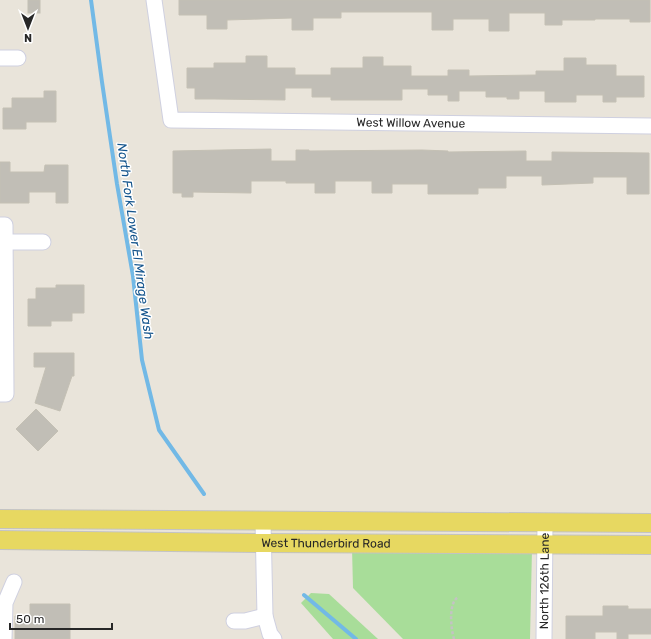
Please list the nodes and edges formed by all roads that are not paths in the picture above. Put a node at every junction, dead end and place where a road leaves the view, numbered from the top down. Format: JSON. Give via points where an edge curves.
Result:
{"nodes":[{"id":1,"x":154,"y":0,"type":"edge"},
{"id":2,"x":0,"y":58,"type":"edge"},
{"id":3,"x":18,"y":58,"type":"dead end"},
{"id":4,"x":651,"y":126,"type":"edge"},
{"id":5,"x":2,"y":225,"type":"edge"},
{"id":6,"x":5,"y":242,"type":"junction"},
{"id":7,"x":43,"y":242,"type":"dead end"},
{"id":8,"x":3,"y":394,"type":"edge"},
{"id":9,"x":0,"y":519,"type":"edge"},
{"id":10,"x":263,"y":521,"type":"junction"},
{"id":11,"x":545,"y":522,"type":"junction"},
{"id":12,"x":651,"y":523,"type":"edge"},
{"id":13,"x":0,"y":540,"type":"edge"},
{"id":14,"x":263,"y":543,"type":"junction"},
{"id":15,"x":545,"y":544,"type":"junction"},
{"id":16,"x":651,"y":545,"type":"edge"},
{"id":17,"x":14,"y":582,"type":"dead end"},
{"id":18,"x":265,"y":616,"type":"junction"},
{"id":19,"x":234,"y":621,"type":"dead end"},
{"id":20,"x":4,"y":639,"type":"edge"},
{"id":21,"x":274,"y":639,"type":"edge"},
{"id":22,"x":544,"y":639,"type":"edge"}],
"edges":[{"from":1,"to":4,"type":"street","name":"West Willow Avenue","via":[[171,120]]},
{"from":2,"to":3,"type":"street"},
{"from":5,"to":6,"type":"street"},
{"from":6,"to":7,"type":"street"},
{"from":6,"to":8,"type":"street"},
{"from":9,"to":10,"type":"main road","name":"West Thunderbird Road"},
{"from":10,"to":11,"type":"main road","name":"West Thunderbird Road"},
{"from":10,"to":14,"type":"street"},
{"from":11,"to":12,"type":"main road","name":"West Thunderbird Road"},
{"from":11,"to":15,"type":"street","name":"North 126th Lane"},
{"from":13,"to":14,"type":"main road","name":"West Thunderbird Road"},
{"from":14,"to":15,"type":"main road","name":"West Thunderbird Road"},
{"from":14,"to":18,"type":"street"},
{"from":15,"to":16,"type":"main road","name":"West Thunderbird Road"},
{"from":15,"to":22,"type":"street","name":"North 126th Lane"},
{"from":17,"to":20,"type":"street","via":[[5,603]]},
{"from":18,"to":19,"type":"street"},
{"from":18,"to":21,"type":"street"}]}
